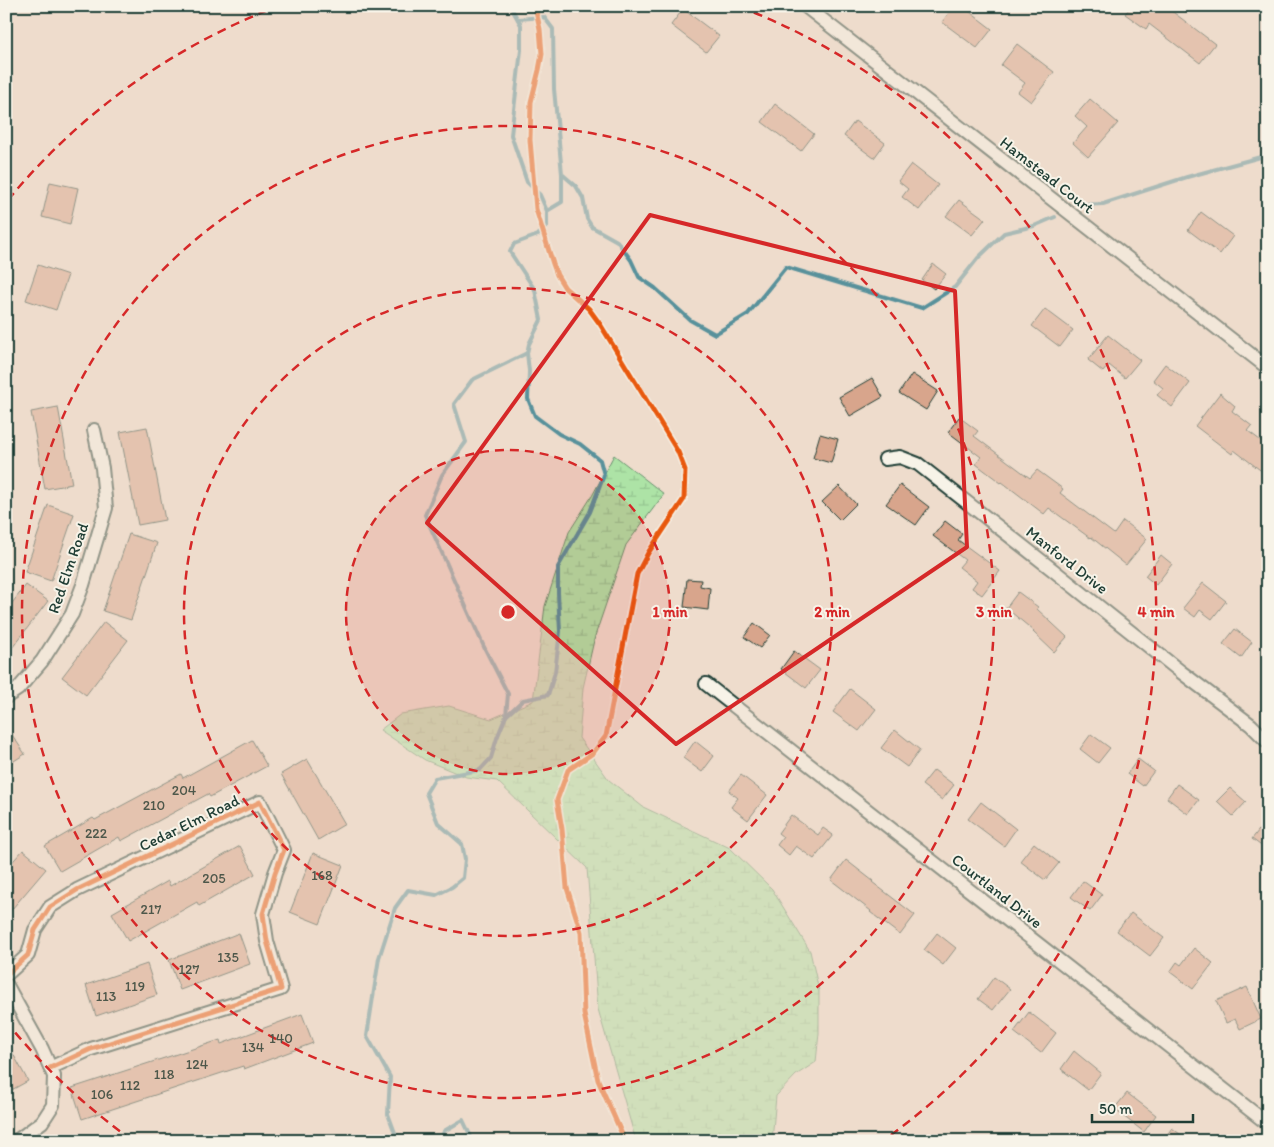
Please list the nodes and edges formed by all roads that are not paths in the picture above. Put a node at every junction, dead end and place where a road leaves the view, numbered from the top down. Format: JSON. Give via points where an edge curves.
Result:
{"nodes":[{"id":1,"x":806,"y":6,"type":"edge"},
{"id":2,"x":1268,"y":368,"type":"edge"},
{"id":3,"x":94,"y":430,"type":"dead end"},
{"id":4,"x":885,"y":459,"type":"dead end"},
{"id":5,"x":706,"y":684,"type":"dead end"},
{"id":6,"x":6,"y":697,"type":"edge"},
{"id":7,"x":1268,"y":742,"type":"edge"},
{"id":8,"x":6,"y":975,"type":"edge"},
{"id":9,"x":6,"y":984,"type":"edge"},
{"id":10,"x":50,"y":1068,"type":"junction"},
{"id":11,"x":1268,"y":1124,"type":"edge"},
{"id":12,"x":14,"y":1141,"type":"edge"}],
"edges":[{"from":1,"to":2,"type":"street","name":"Hamstead Court"},
{"from":3,"to":6,"type":"street","name":"Red Elm Road","via":[[106,508],[83,585],[72,614],[42,661],[18,689]]},
{"from":4,"to":7,"type":"street","name":"Manford Drive","via":[[900,457],[918,464],[1180,672],[1251,724]]},
{"from":5,"to":11,"type":"street","name":"Courtland Drive"},
{"from":8,"to":10,"type":"street","name":"Cedar Elm Road","via":[[28,955],[35,930],[50,907],[77,890],[260,802],[284,850],[263,914],[281,989],[91,1049]]},
{"from":9,"to":10,"type":"street"},
{"from":10,"to":12,"type":"street","via":[[54,1076],[53,1105],[42,1122]]}]}
